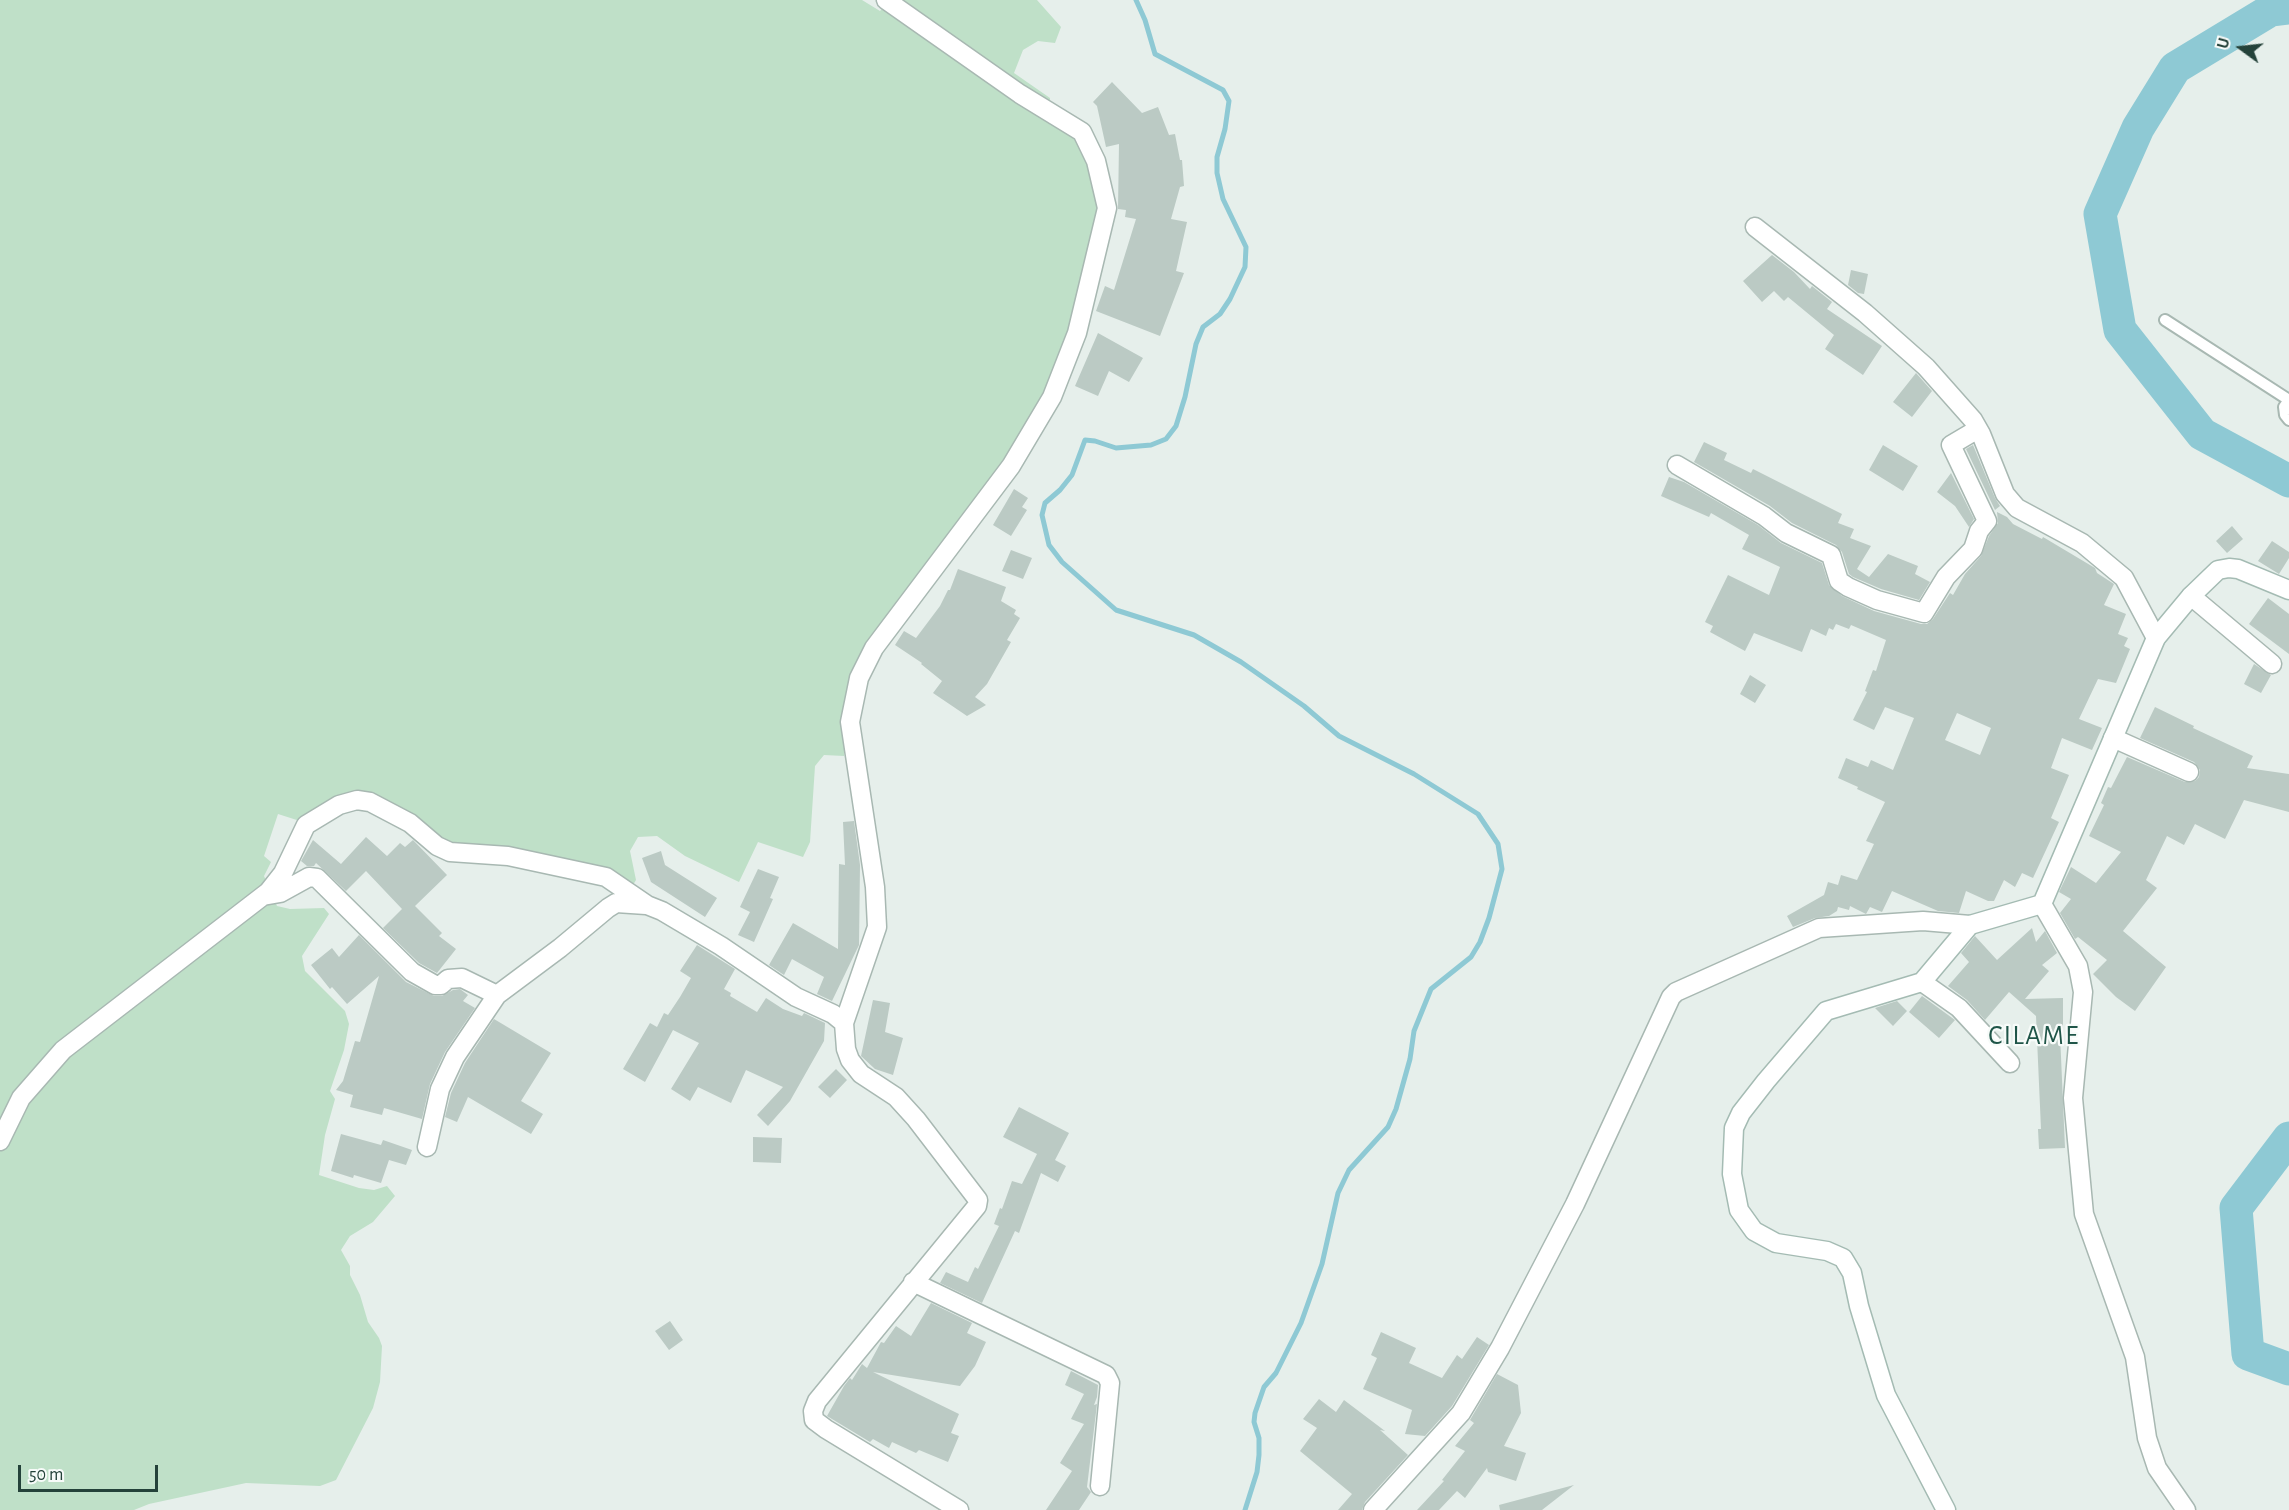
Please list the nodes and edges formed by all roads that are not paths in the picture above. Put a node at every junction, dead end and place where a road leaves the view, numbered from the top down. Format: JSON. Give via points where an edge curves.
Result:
{"nodes":[{"id":1,"x":886,"y":0,"type":"edge"},
{"id":2,"x":1755,"y":227,"type":"dead end"},
{"id":3,"x":2165,"y":320,"type":"dead end"},
{"id":4,"x":2289,"y":400,"type":"edge"},
{"id":5,"x":2289,"y":420,"type":"edge"},
{"id":6,"x":1978,"y":429,"type":"junction"},
{"id":7,"x":1677,"y":465,"type":"dead end"},
{"id":8,"x":2289,"y":590,"type":"edge"},
{"id":9,"x":2190,"y":596,"type":"junction"},
{"id":10,"x":2156,"y":638,"type":"junction"},
{"id":11,"x":2272,"y":664,"type":"dead end"},
{"id":12,"x":2113,"y":738,"type":"junction"},
{"id":13,"x":2189,"y":772,"type":"dead end"},
{"id":14,"x":263,"y":896,"type":"junction"},
{"id":15,"x":2042,"y":904,"type":"junction"},
{"id":16,"x":648,"y":905,"type":"junction"},
{"id":17,"x":1970,"y":925,"type":"junction"},
{"id":18,"x":1922,"y":982,"type":"junction"},
{"id":19,"x":497,"y":995,"type":"junction"},
{"id":20,"x":844,"y":1023,"type":"junction"},
{"id":21,"x":2010,"y":1063,"type":"dead end"},
{"id":22,"x":0,"y":1141,"type":"edge"},
{"id":23,"x":427,"y":1147,"type":"dead end"},
{"id":24,"x":913,"y":1282,"type":"junction"},
{"id":25,"x":1100,"y":1486,"type":"dead end"},
{"id":26,"x":959,"y":1510,"type":"edge"},
{"id":27,"x":1373,"y":1510,"type":"edge"},
{"id":28,"x":1946,"y":1510,"type":"edge"},
{"id":29,"x":2186,"y":1510,"type":"edge"}],
"edges":[{"from":1,"to":20,"type":"street","via":[[1020,94],[1082,132],[1096,160],[1107,208],[1077,333],[1052,398],[1011,466],[874,648],[859,678],[850,722],[875,887],[877,927]]},
{"from":2,"to":6,"type":"street","via":[[1865,313],[1926,367]]},
{"from":3,"to":4,"type":"lane"},
{"from":4,"to":5,"type":"lane","via":[[2284,407]]},
{"from":6,"to":7,"type":"street","via":[[1951,445],[1987,521],[1973,549],[1946,577],[1924,613],[1848,587],[1839,581],[1831,555],[1792,537]]},
{"from":6,"to":10,"type":"street","via":[[2005,494],[2017,508],[2082,543],[2124,578]]},
{"from":8,"to":9,"type":"street","via":[[2229,568],[2218,570]]},
{"from":9,"to":10,"type":"street"},
{"from":9,"to":11,"type":"street"},
{"from":10,"to":12,"type":"street"},
{"from":12,"to":13,"type":"street"},
{"from":12,"to":15,"type":"street"},
{"from":14,"to":16,"type":"street","via":[[283,873],[306,825],[339,805],[357,800],[370,802],[410,823],[436,846],[450,852],[508,856],[606,877]]},
{"from":14,"to":19,"type":"street","via":[[280,893],[309,877],[317,878],[412,972],[435,985],[462,978]]},
{"from":14,"to":22,"type":"street","via":[[63,1050],[21,1098]]},
{"from":15,"to":17,"type":"street"},
{"from":15,"to":29,"type":"street","via":[[2078,966],[2083,992],[2073,1098],[2084,1214],[2135,1357],[2147,1438],[2157,1468]]},
{"from":16,"to":19,"type":"street","via":[[616,903]]},
{"from":16,"to":20,"type":"street"},
{"from":17,"to":18,"type":"street"},
{"from":17,"to":27,"type":"street","via":[[1923,921],[1819,928],[1676,992],[1575,1204],[1500,1348],[1461,1413]]},
{"from":18,"to":21,"type":"street","via":[[1959,1008]]},
{"from":18,"to":28,"type":"street","via":[[1826,1011],[1741,1113],[1734,1128],[1732,1174],[1739,1210],[1754,1231],[1776,1243],[1827,1251],[1843,1258],[1852,1273],[1886,1395]]},
{"from":19,"to":23,"type":"street","via":[[455,1057],[440,1089]]},
{"from":20,"to":24,"type":"street","via":[[850,1060],[861,1074],[896,1097],[978,1200]]},
{"from":24,"to":25,"type":"street","via":[[1106,1376],[1110,1383]]},
{"from":24,"to":26,"type":"street","via":[[817,1401],[814,1420]]}]}
